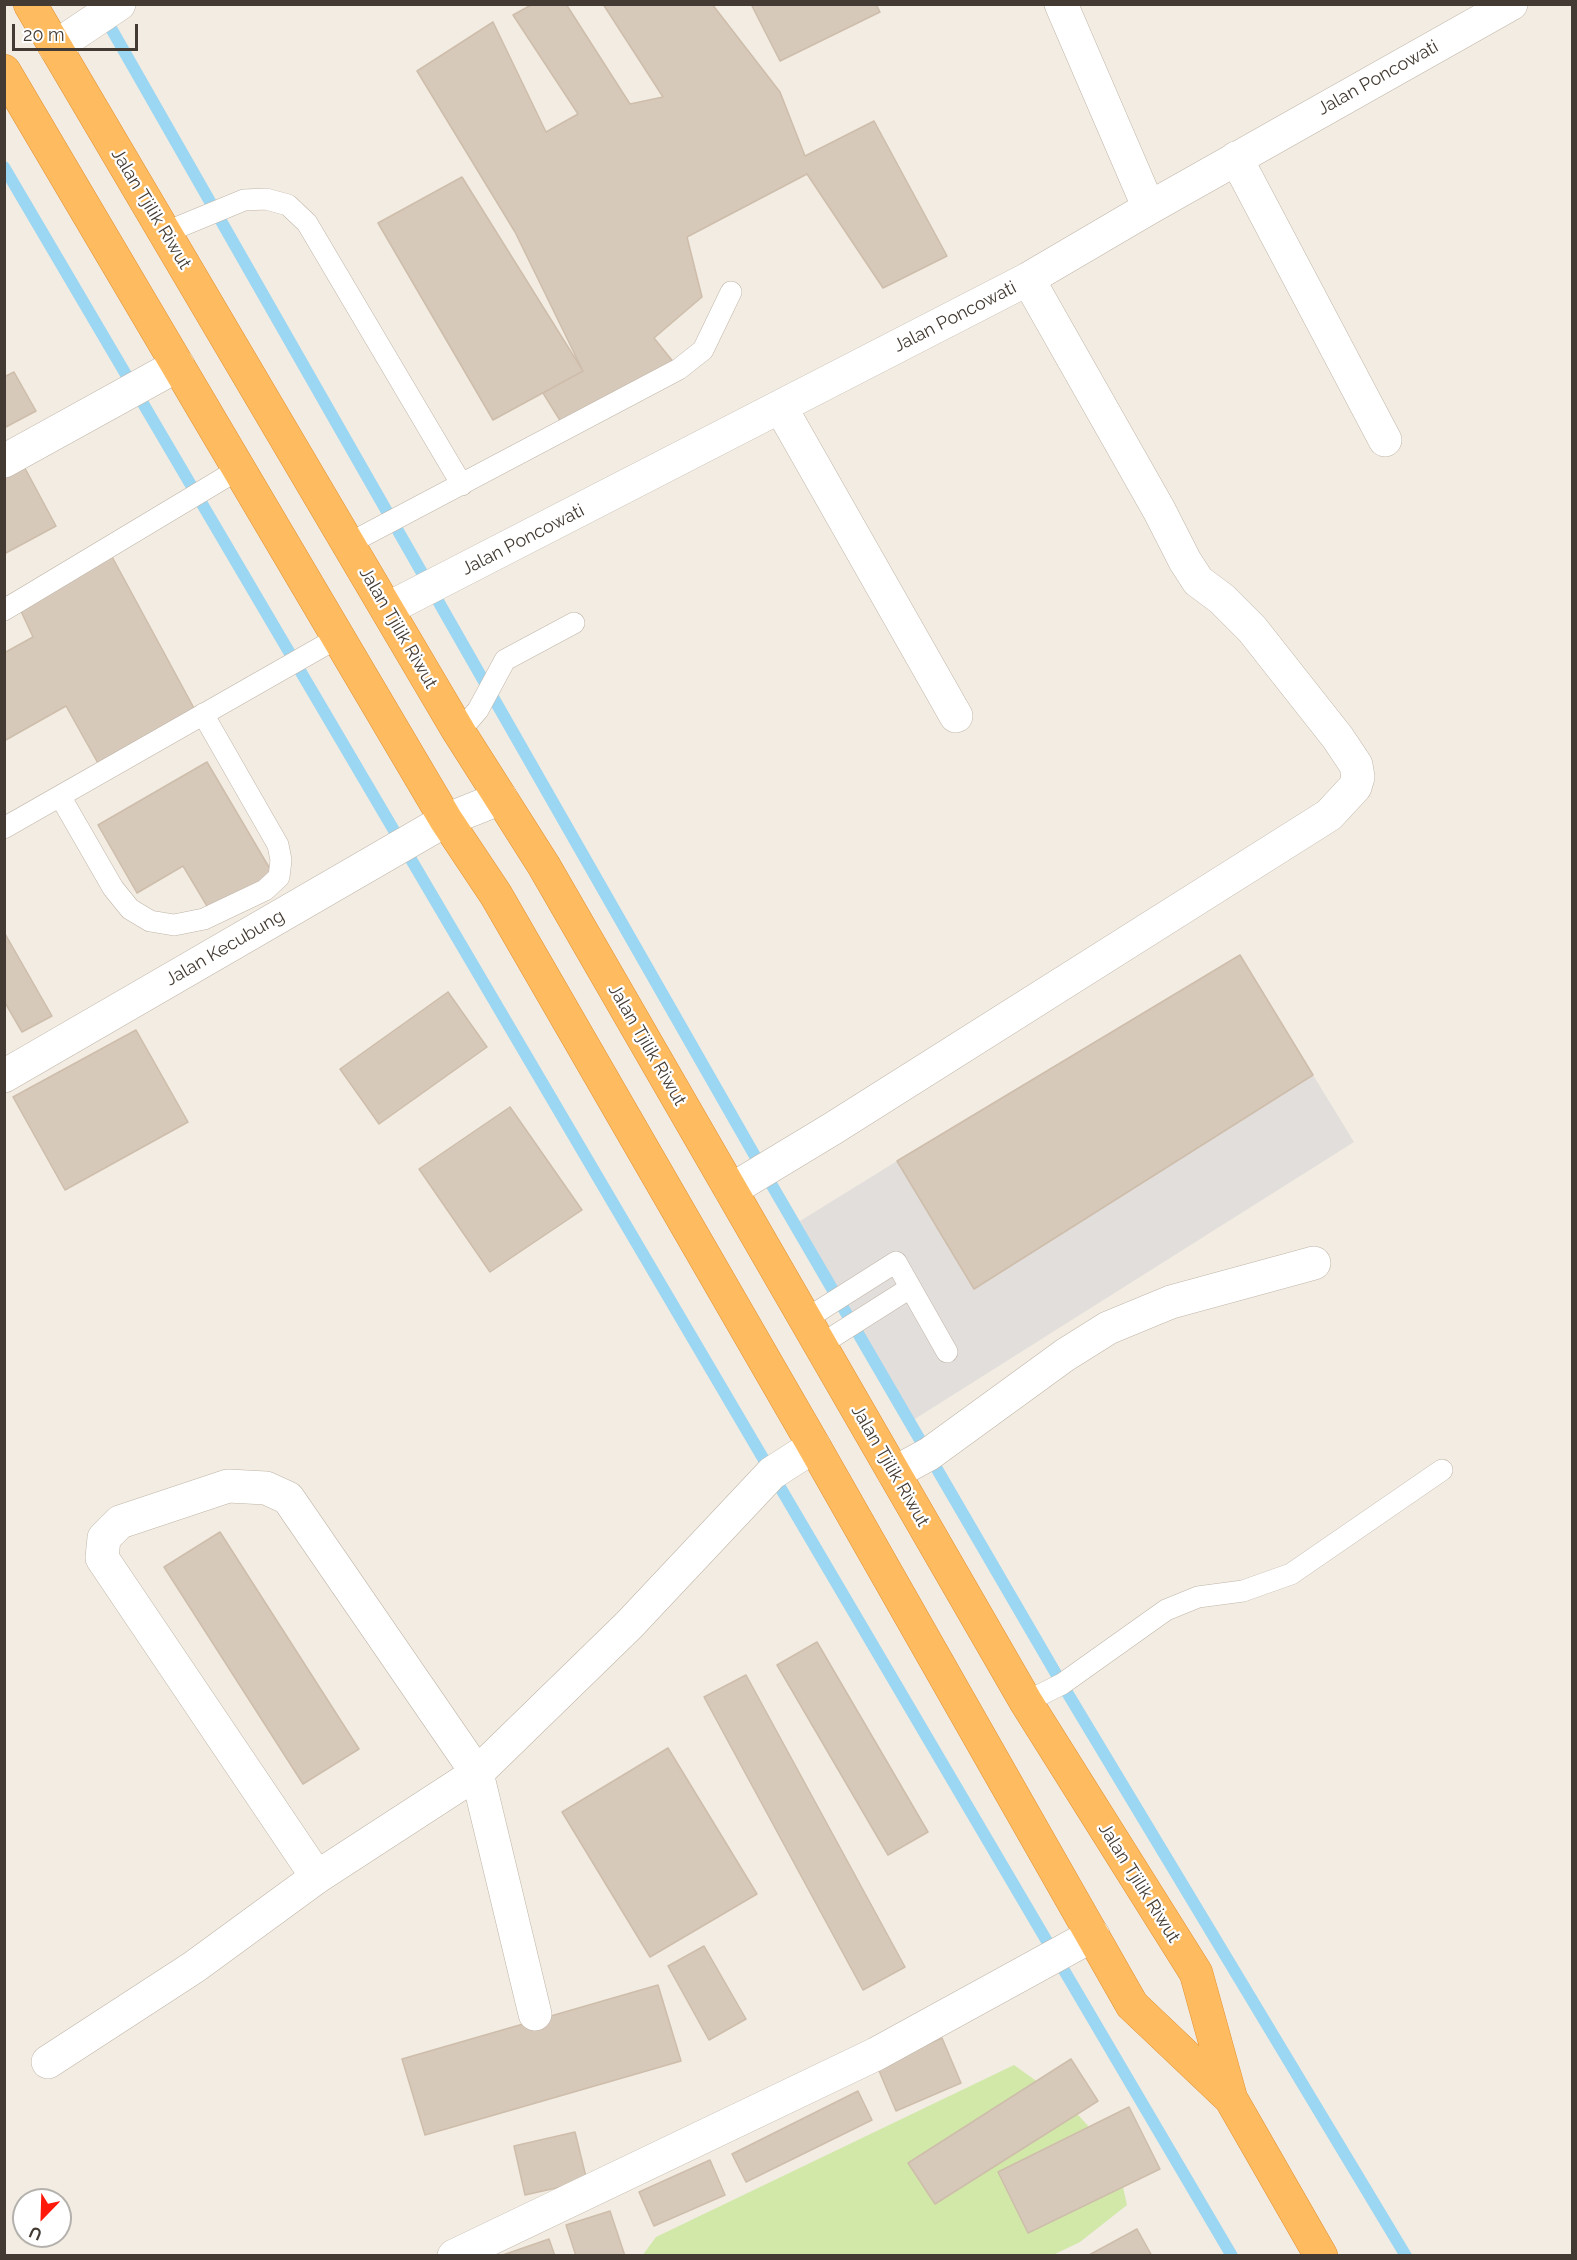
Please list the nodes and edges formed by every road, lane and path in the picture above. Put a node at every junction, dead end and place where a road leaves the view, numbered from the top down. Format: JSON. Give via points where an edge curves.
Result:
{"nodes":[{"id":1,"x":30,"y":4,"type":"edge"},
{"id":2,"x":119,"y":4,"type":"edge"},
{"id":3,"x":1061,"y":4,"type":"edge"},
{"id":4,"x":1511,"y":4,"type":"edge"},
{"id":5,"x":55,"y":47,"type":"junction"},
{"id":6,"x":4,"y":71,"type":"edge"},
{"id":7,"x":1236,"y":158,"type":"junction"},
{"id":8,"x":1149,"y":208,"type":"junction"},
{"id":9,"x":164,"y":233,"type":"junction"},
{"id":10,"x":1028,"y":279,"type":"junction"},
{"id":11,"x":731,"y":292,"type":"dead end"},
{"id":12,"x":178,"y":365,"type":"junction"},
{"id":13,"x":781,"y":408,"type":"junction"},
{"id":14,"x":1385,"y":440,"type":"dead end"},
{"id":15,"x":4,"y":461,"type":"edge"},
{"id":16,"x":239,"y":469,"type":"junction"},
{"id":17,"x":462,"y":486,"type":"junction"},
{"id":18,"x":348,"y":544,"type":"junction"},
{"id":19,"x":387,"y":609,"type":"junction"},
{"id":20,"x":4,"y":610,"type":"edge"},
{"id":21,"x":574,"y":623,"type":"dead end"},
{"id":22,"x":339,"y":637,"type":"junction"},
{"id":23,"x":203,"y":714,"type":"junction"},
{"id":24,"x":956,"y":716,"type":"dead end"},
{"id":25,"x":459,"y":732,"type":"junction"},
{"id":26,"x":60,"y":796,"type":"junction"},
{"id":27,"x":501,"y":798,"type":"junction"},
{"id":28,"x":446,"y":820,"type":"junction"},
{"id":29,"x":4,"y":828,"type":"edge"},
{"id":30,"x":4,"y":1076,"type":"edge"},
{"id":31,"x":731,"y":1190,"type":"junction"},
{"id":32,"x":1314,"y":1263,"type":"dead end"},
{"id":33,"x":910,"y":1288,"type":"junction"},
{"id":34,"x":813,"y":1332,"type":"junction"},
{"id":35,"x":947,"y":1352,"type":"dead end"},
{"id":36,"x":814,"y":1446,"type":"junction"},
{"id":37,"x":1442,"y":1470,"type":"dead end"},
{"id":38,"x":894,"y":1473,"type":"junction"},
{"id":39,"x":1026,"y":1702,"type":"junction"},
{"id":40,"x":477,"y":1773,"type":"junction"},
{"id":41,"x":317,"y":1877,"type":"junction"},
{"id":42,"x":1093,"y":1935,"type":"junction"},
{"id":43,"x":535,"y":2014,"type":"dead end"},
{"id":44,"x":48,"y":2062,"type":"dead end"},
{"id":45,"x":1230,"y":2099,"type":"junction"},
{"id":46,"x":454,"y":2256,"type":"edge"},
{"id":47,"x":1322,"y":2256,"type":"edge"}],
"edges":[{"from":1,"to":5,"type":"highway","name":"Jalan Tjilik Riwut"},
{"from":2,"to":5,"type":"street"},
{"from":3,"to":8,"type":"street"},
{"from":4,"to":7,"type":"street","name":"Jalan Poncowati"},
{"from":5,"to":9,"type":"highway","name":"Jalan Tjilik Riwut"},
{"from":6,"to":12,"type":"highway","name":"Jalan Tjilik Riwut"},
{"from":7,"to":8,"type":"street","name":"Jalan Poncowati"},
{"from":7,"to":14,"type":"street"},
{"from":8,"to":10,"type":"street","name":"Jalan Poncowati"},
{"from":9,"to":17,"type":"lane","via":[[244,200],[266,199],[288,205],[307,223]]},
{"from":9,"to":18,"type":"highway","name":"Jalan Tjilik Riwut"},
{"from":10,"to":13,"type":"street","name":"Jalan Poncowati"},
{"from":10,"to":31,"type":"street","via":[[1185,561],[1198,581],[1252,629],[1338,738],[1356,765],[1355,787],[1329,815]]},
{"from":11,"to":17,"type":"lane","via":[[703,350],[679,369]]},
{"from":12,"to":15,"type":"street"},
{"from":12,"to":16,"type":"highway","name":"Jalan Tjilik Riwut"},
{"from":13,"to":19,"type":"street","name":"Jalan Poncowati"},
{"from":13,"to":24,"type":"street"},
{"from":16,"to":20,"type":"lane"},
{"from":16,"to":22,"type":"highway","name":"Jalan Tjilik Riwut"},
{"from":17,"to":18,"type":"lane"},
{"from":18,"to":19,"type":"highway","name":"Jalan Tjilik Riwut"},
{"from":19,"to":25,"type":"highway","name":"Jalan Tjilik Riwut"},
{"from":21,"to":25,"type":"lane","via":[[505,660],[478,710]]},
{"from":22,"to":23,"type":"lane"},
{"from":22,"to":28,"type":"highway","name":"Jalan Tjilik Riwut"},
{"from":23,"to":26,"type":"lane"},
{"from":23,"to":26,"type":"lane","via":[[278,845],[279,877],[265,890],[204,919],[174,925],[150,921],[130,909],[113,888]]},
{"from":25,"to":27,"type":"highway","name":"Jalan Tjilik Riwut"},
{"from":26,"to":29,"type":"lane"},
{"from":27,"to":28,"type":"street","name":"Jalan Kecubung"},
{"from":27,"to":31,"type":"highway","name":"Jalan Tjilik Riwut"},
{"from":28,"to":30,"type":"street","name":"Jalan Kecubung"},
{"from":28,"to":36,"type":"highway","name":"Jalan Tjilik Riwut","via":[[496,895]]},
{"from":31,"to":34,"type":"highway","name":"Jalan Tjilik Riwut"},
{"from":32,"to":38,"type":"street","via":[[1171,1302],[1108,1328],[929,1454]]},
{"from":33,"to":34,"type":"lane"},
{"from":33,"to":34,"type":"lane","via":[[896,1262]]},
{"from":33,"to":35,"type":"lane"},
{"from":34,"to":38,"type":"highway","name":"Jalan Tjilik Riwut"},
{"from":36,"to":40,"type":"street","via":[[772,1473],[629,1625]]},
{"from":36,"to":42,"type":"highway","name":"Jalan Tjilik Riwut"},
{"from":37,"to":39,"type":"lane","via":[[1291,1574],[1243,1591],[1198,1597],[1166,1610],[1062,1684]]},
{"from":38,"to":39,"type":"highway","name":"Jalan Tjilik Riwut"},
{"from":39,"to":45,"type":"highway","name":"Jalan Tjilik Riwut","via":[[1196,1973]]},
{"from":40,"to":41,"type":"street"},
{"from":40,"to":41,"type":"street","via":[[288,1498],[266,1488],[228,1486],[120,1522],[104,1538],[102,1558]]},
{"from":40,"to":43,"type":"street"},
{"from":41,"to":44,"type":"street","via":[[194,1967]]},
{"from":42,"to":45,"type":"highway","name":"Jalan Tjilik Riwut","via":[[1132,2005]]},
{"from":42,"to":46,"type":"street","via":[[876,2054]]},
{"from":45,"to":47,"type":"highway","name":"Jalan Tjilik Riwut"}]}
